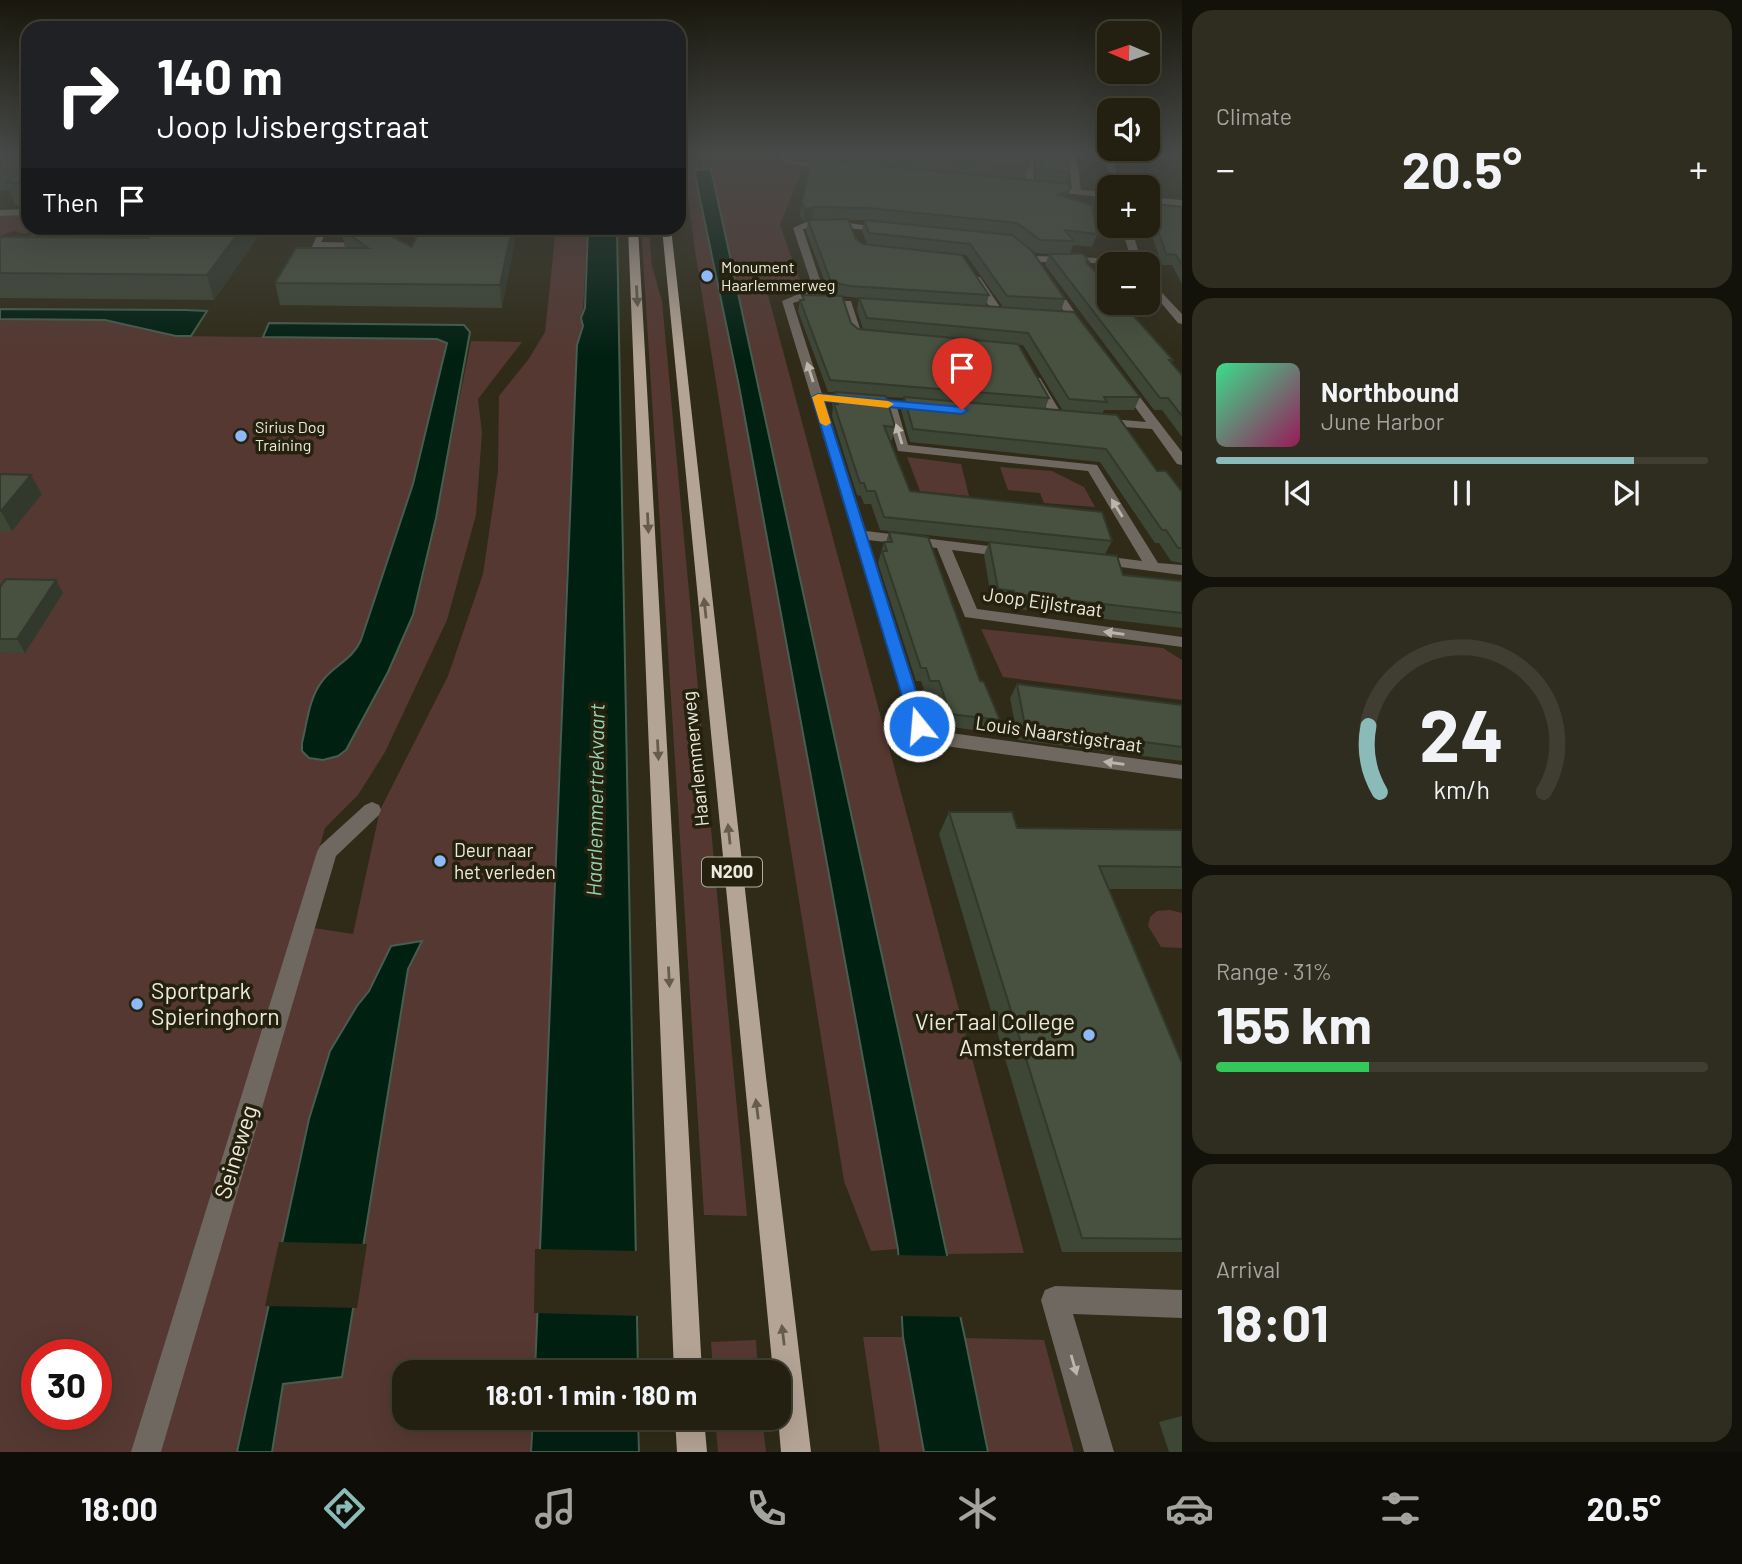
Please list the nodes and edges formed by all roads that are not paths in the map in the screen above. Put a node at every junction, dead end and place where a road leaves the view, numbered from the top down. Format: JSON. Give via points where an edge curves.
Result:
{"nodes":[{"id":1,"x":852,"y":225,"type":"junction"},
{"id":2,"x":894,"y":230,"type":"edge"},
{"id":3,"x":320,"y":235,"type":"edge"},
{"id":4,"x":634,"y":235,"type":"edge"},
{"id":5,"x":667,"y":235,"type":"edge"},
{"id":6,"x":856,"y":237,"type":"edge"},
{"id":7,"x":1013,"y":242,"type":"edge"},
{"id":8,"x":376,"y":246,"type":"edge"},
{"id":9,"x":1033,"y":259,"type":"junction"},
{"id":10,"x":1097,"y":261,"type":"edge"},
{"id":11,"x":970,"y":270,"type":"edge"},
{"id":12,"x":1160,"y":295,"type":"edge"},
{"id":13,"x":835,"y":300,"type":"edge"},
{"id":14,"x":847,"y":303,"type":"junction"},
{"id":15,"x":861,"y":304,"type":"edge"},
{"id":16,"x":985,"y":312,"type":"edge"},
{"id":17,"x":999,"y":313,"type":"junction"},
{"id":18,"x":1011,"y":314,"type":"edge"},
{"id":19,"x":1182,"y":321,"type":"edge"},
{"id":20,"x":1088,"y":336,"type":"edge"},
{"id":21,"x":878,"y":338,"type":"edge"},
{"id":22,"x":1032,"y":373,"type":"edge"},
{"id":23,"x":1117,"y":375,"type":"edge"},
{"id":24,"x":890,"y":404,"type":"edge"},
{"id":25,"x":1072,"y":419,"type":"edge"},
{"id":26,"x":1086,"y":421,"type":"edge"},
{"id":27,"x":1156,"y":426,"type":"junction"},
{"id":28,"x":1182,"y":461,"type":"edge"},
{"id":29,"x":861,"y":535,"type":"junction"},
{"id":30,"x":943,"y":545,"type":"junction"},
{"id":31,"x":1021,"y":553,"type":"edge"},
{"id":32,"x":1074,"y":558,"type":"edge"},
{"id":33,"x":1153,"y":566,"type":"junction"},
{"id":34,"x":1182,"y":570,"type":"edge"},
{"id":35,"x":1182,"y":642,"type":"edge"},
{"id":36,"x":1182,"y":772,"type":"edge"},
{"id":37,"x":372,"y":810,"type":"dead end"},
{"id":38,"x":1182,"y":1304,"type":"edge"},
{"id":39,"x":687,"y":1360,"type":"edge"},
{"id":40,"x":691,"y":1430,"type":"edge"},
{"id":41,"x":146,"y":1452,"type":"edge"},
{"id":42,"x":692,"y":1452,"type":"edge"},
{"id":43,"x":796,"y":1452,"type":"edge"},
{"id":44,"x":1099,"y":1452,"type":"edge"}],
"edges":[{"from":1,"to":2,"type":"street"},
{"from":1,"to":6,"type":"street"},
{"from":29,"to":1,"type":"street","one_way":true,"via":[[824,398],[787,301],[816,296],[818,289],[798,228],[804,224]]},
{"from":3,"to":8,"type":"street","via":[[315,245]]},
{"from":4,"to":39,"type":"main road","name":"Haarlemmerweg","one_way":true},
{"from":43,"to":5,"type":"main road","name":"Haarlemmerweg","number":"N200","one_way":true},
{"from":7,"to":9,"type":"street"},
{"from":9,"to":10,"type":"street"},
{"from":9,"to":20,"type":"street","via":[[1068,318]]},
{"from":11,"to":17,"type":"street"},
{"from":12,"to":19,"type":"street"},
{"from":13,"to":14,"type":"street"},
{"from":14,"to":15,"type":"street"},
{"from":14,"to":21,"type":"street","via":[[856,334]]},
{"from":16,"to":17,"type":"street"},
{"from":17,"to":18,"type":"street"},
{"from":22,"to":25,"type":"street","via":[[1052,418]]},
{"from":23,"to":27,"type":"street"},
{"from":33,"to":24,"type":"street","one_way":true,"via":[[1092,468],[903,448]]},
{"from":26,"to":27,"type":"street"},
{"from":27,"to":28,"type":"street"},
{"from":29,"to":30,"type":"street"},
{"from":36,"to":29,"type":"street","name":"Louis Naarstigstraat","one_way":true,"via":[[931,737],[919,726]]},
{"from":30,"to":31,"type":"street"},
{"from":35,"to":30,"type":"street","name":"Joop Eijlstraat","one_way":true,"via":[[971,614]]},
{"from":32,"to":33,"type":"street"},
{"from":33,"to":34,"type":"street"},
{"from":37,"to":41,"type":"street","name":"Seineweg","via":[[327,852]]},
{"from":38,"to":44,"type":"street","one_way":true,"via":[[1055,1300]]},
{"from":40,"to":42,"type":"main road"}]}
